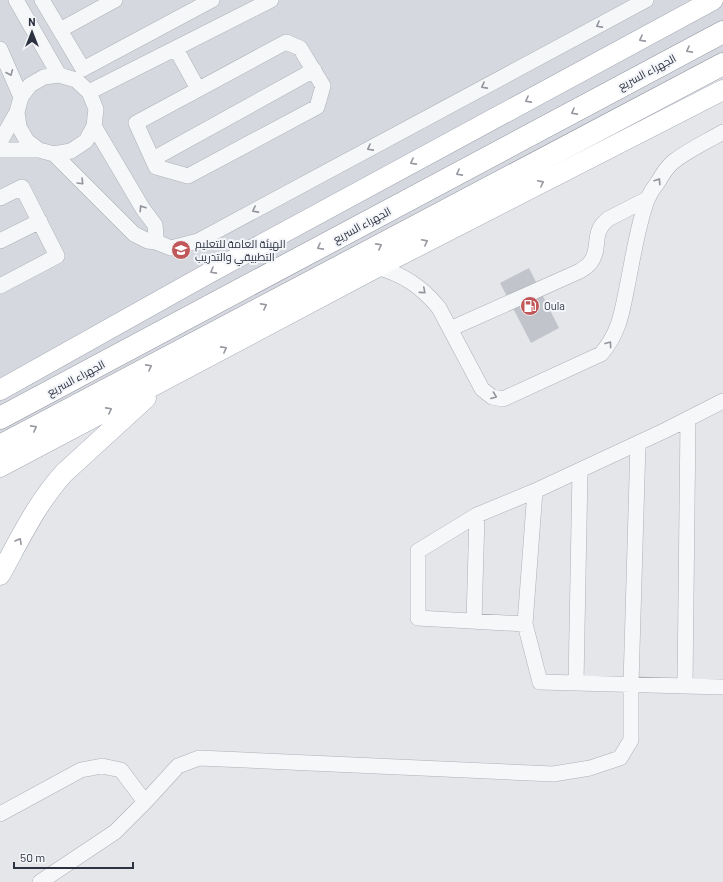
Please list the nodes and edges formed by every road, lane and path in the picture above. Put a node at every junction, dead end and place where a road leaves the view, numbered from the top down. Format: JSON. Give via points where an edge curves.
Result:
{"nodes":[{"id":1,"x":16,"y":0,"type":"edge"},
{"id":2,"x":42,"y":0,"type":"edge"},
{"id":3,"x":115,"y":0,"type":"edge"},
{"id":4,"x":212,"y":0,"type":"edge"},
{"id":5,"x":271,"y":0,"type":"edge"},
{"id":6,"x":646,"y":0,"type":"edge"},
{"id":7,"x":713,"y":0,"type":"edge"},
{"id":8,"x":60,"y":30,"type":"junction"},
{"id":9,"x":723,"y":32,"type":"edge"},
{"id":10,"x":0,"y":49,"type":"edge"},
{"id":11,"x":176,"y":49,"type":"junction"},
{"id":12,"x":723,"y":64,"type":"edge"},
{"id":13,"x":314,"y":70,"type":"junction"},
{"id":14,"x":59,"y":75,"type":"junction"},
{"id":15,"x":198,"y":89,"type":"junction"},
{"id":16,"x":723,"y":90,"type":"edge"},
{"id":17,"x":89,"y":92,"type":"junction"},
{"id":18,"x":21,"y":97,"type":"junction"},
{"id":19,"x":17,"y":112,"type":"junction"},
{"id":20,"x":94,"y":126,"type":"junction"},
{"id":21,"x":723,"y":132,"type":"edge"},
{"id":22,"x":0,"y":142,"type":"edge"},
{"id":23,"x":0,"y":150,"type":"edge"},
{"id":24,"x":39,"y":150,"type":"junction"},
{"id":25,"x":54,"y":154,"type":"junction"},
{"id":26,"x":153,"y":159,"type":"junction"},
{"id":27,"x":0,"y":198,"type":"edge"},
{"id":28,"x":648,"y":199,"type":"junction"},
{"id":29,"x":40,"y":221,"type":"junction"},
{"id":30,"x":0,"y":241,"type":"edge"},
{"id":31,"x":156,"y":242,"type":"junction"},
{"id":32,"x":376,"y":267,"type":"junction"},
{"id":33,"x":0,"y":286,"type":"edge"},
{"id":34,"x":450,"y":329,"type":"junction"},
{"id":35,"x":161,"y":382,"type":"junction"},
{"id":36,"x":0,"y":390,"type":"edge"},
{"id":37,"x":723,"y":401,"type":"edge"},
{"id":38,"x":0,"y":418,"type":"edge"},
{"id":39,"x":688,"y":419,"type":"junction"},
{"id":40,"x":83,"y":423,"type":"junction"},
{"id":41,"x":638,"y":443,"type":"junction"},
{"id":42,"x":0,"y":446,"type":"edge"},
{"id":43,"x":0,"y":467,"type":"edge"},
{"id":44,"x":580,"y":470,"type":"junction"},
{"id":45,"x":0,"y":477,"type":"edge"},
{"id":46,"x":536,"y":491,"type":"junction"},
{"id":47,"x":477,"y":515,"type":"junction"},
{"id":48,"x":0,"y":575,"type":"edge"},
{"id":49,"x":474,"y":621,"type":"junction"},
{"id":50,"x":525,"y":624,"type":"junction"},
{"id":51,"x":576,"y":683,"type":"junction"},
{"id":52,"x":631,"y":684,"type":"junction"},
{"id":53,"x":685,"y":686,"type":"junction"},
{"id":54,"x":723,"y":687,"type":"edge"},
{"id":55,"x":145,"y":802,"type":"junction"},
{"id":56,"x":0,"y":814,"type":"edge"},
{"id":57,"x":40,"y":882,"type":"edge"}],
"edges":[{"from":1,"to":14,"type":"street"},
{"from":2,"to":8,"type":"street"},
{"from":3,"to":8,"type":"street"},
{"from":4,"to":8,"type":"street","via":[[83,69]]},
{"from":5,"to":11,"type":"street"},
{"from":6,"to":31,"type":"street","one_way":true,"via":[[198,241],[171,248]]},
{"from":7,"to":36,"type":"main road","one_way":true,"via":[[209,273]]},
{"from":9,"to":38,"type":"highway","name":"الجهراء السريع","one_way":true},
{"from":10,"to":18,"type":"street","one_way":true},
{"from":11,"to":15,"type":"street"},
{"from":11,"to":17,"type":"street"},
{"from":42,"to":12,"type":"highway","one_way":true},
{"from":13,"to":15,"type":"street","via":[[300,48],[286,42]]},
{"from":13,"to":26,"type":"street"},
{"from":13,"to":26,"type":"street","via":[[323,86],[317,107],[188,176],[156,167]]},
{"from":14,"to":17,"type":"street","via":[[76,80]]},
{"from":14,"to":18,"type":"street","via":[[44,77],[30,85]]},
{"from":15,"to":26,"type":"street","via":[[136,123]]},
{"from":32,"to":16,"type":"main road","one_way":true},
{"from":17,"to":20,"type":"street","via":[[96,109]]},
{"from":18,"to":19,"type":"street"},
{"from":19,"to":22,"type":"street"},
{"from":19,"to":24,"type":"street","via":[[19,128],[27,141]]},
{"from":20,"to":25,"type":"street","via":[[86,142],[71,152]]},
{"from":31,"to":20,"type":"street","one_way":true,"via":[[155,225],[142,209]]},
{"from":28,"to":21,"type":"street","one_way":true,"via":[[672,163]]},
{"from":23,"to":24,"type":"street"},
{"from":24,"to":25,"type":"street"},
{"from":25,"to":31,"type":"street","one_way":true,"via":[[134,234]]},
{"from":27,"to":29,"type":"street","via":[[22,187]]},
{"from":28,"to":34,"type":"street","via":[[602,223],[598,229],[592,262],[580,271]]},
{"from":34,"to":28,"type":"street","one_way":true,"via":[[482,389],[487,394],[503,399],[601,354],[619,326],[638,233]]},
{"from":29,"to":30,"type":"street"},
{"from":29,"to":33,"type":"street","via":[[57,256]]},
{"from":32,"to":34,"type":"street","one_way":true,"via":[[401,275],[422,289],[439,308]]},
{"from":35,"to":32,"type":"main road","one_way":true},
{"from":40,"to":35,"type":"main road","one_way":true},
{"from":48,"to":35,"type":"main road","one_way":true,"via":[[34,512],[53,485]]},
{"from":37,"to":39,"type":"street"},
{"from":39,"to":41,"type":"street"},
{"from":39,"to":53,"type":"street"},
{"from":40,"to":43,"type":"main road"},
{"from":40,"to":45,"type":"street","via":[[58,447]]},
{"from":41,"to":44,"type":"street"},
{"from":41,"to":52,"type":"street"},
{"from":44,"to":46,"type":"street"},
{"from":44,"to":51,"type":"street"},
{"from":46,"to":47,"type":"street"},
{"from":46,"to":50,"type":"street"},
{"from":47,"to":49,"type":"street"},
{"from":47,"to":49,"type":"street","via":[[418,551],[418,618]]},
{"from":49,"to":50,"type":"street"},
{"from":50,"to":51,"type":"street","via":[[540,682]]},
{"from":51,"to":52,"type":"street"},
{"from":52,"to":53,"type":"street"},
{"from":52,"to":55,"type":"street","via":[[631,740],[620,758],[590,768],[553,774],[200,758],[178,766]]},
{"from":53,"to":54,"type":"street"},
{"from":55,"to":56,"type":"street","via":[[121,770],[102,766],[81,770]]},
{"from":55,"to":57,"type":"street","via":[[115,832]]}]}
